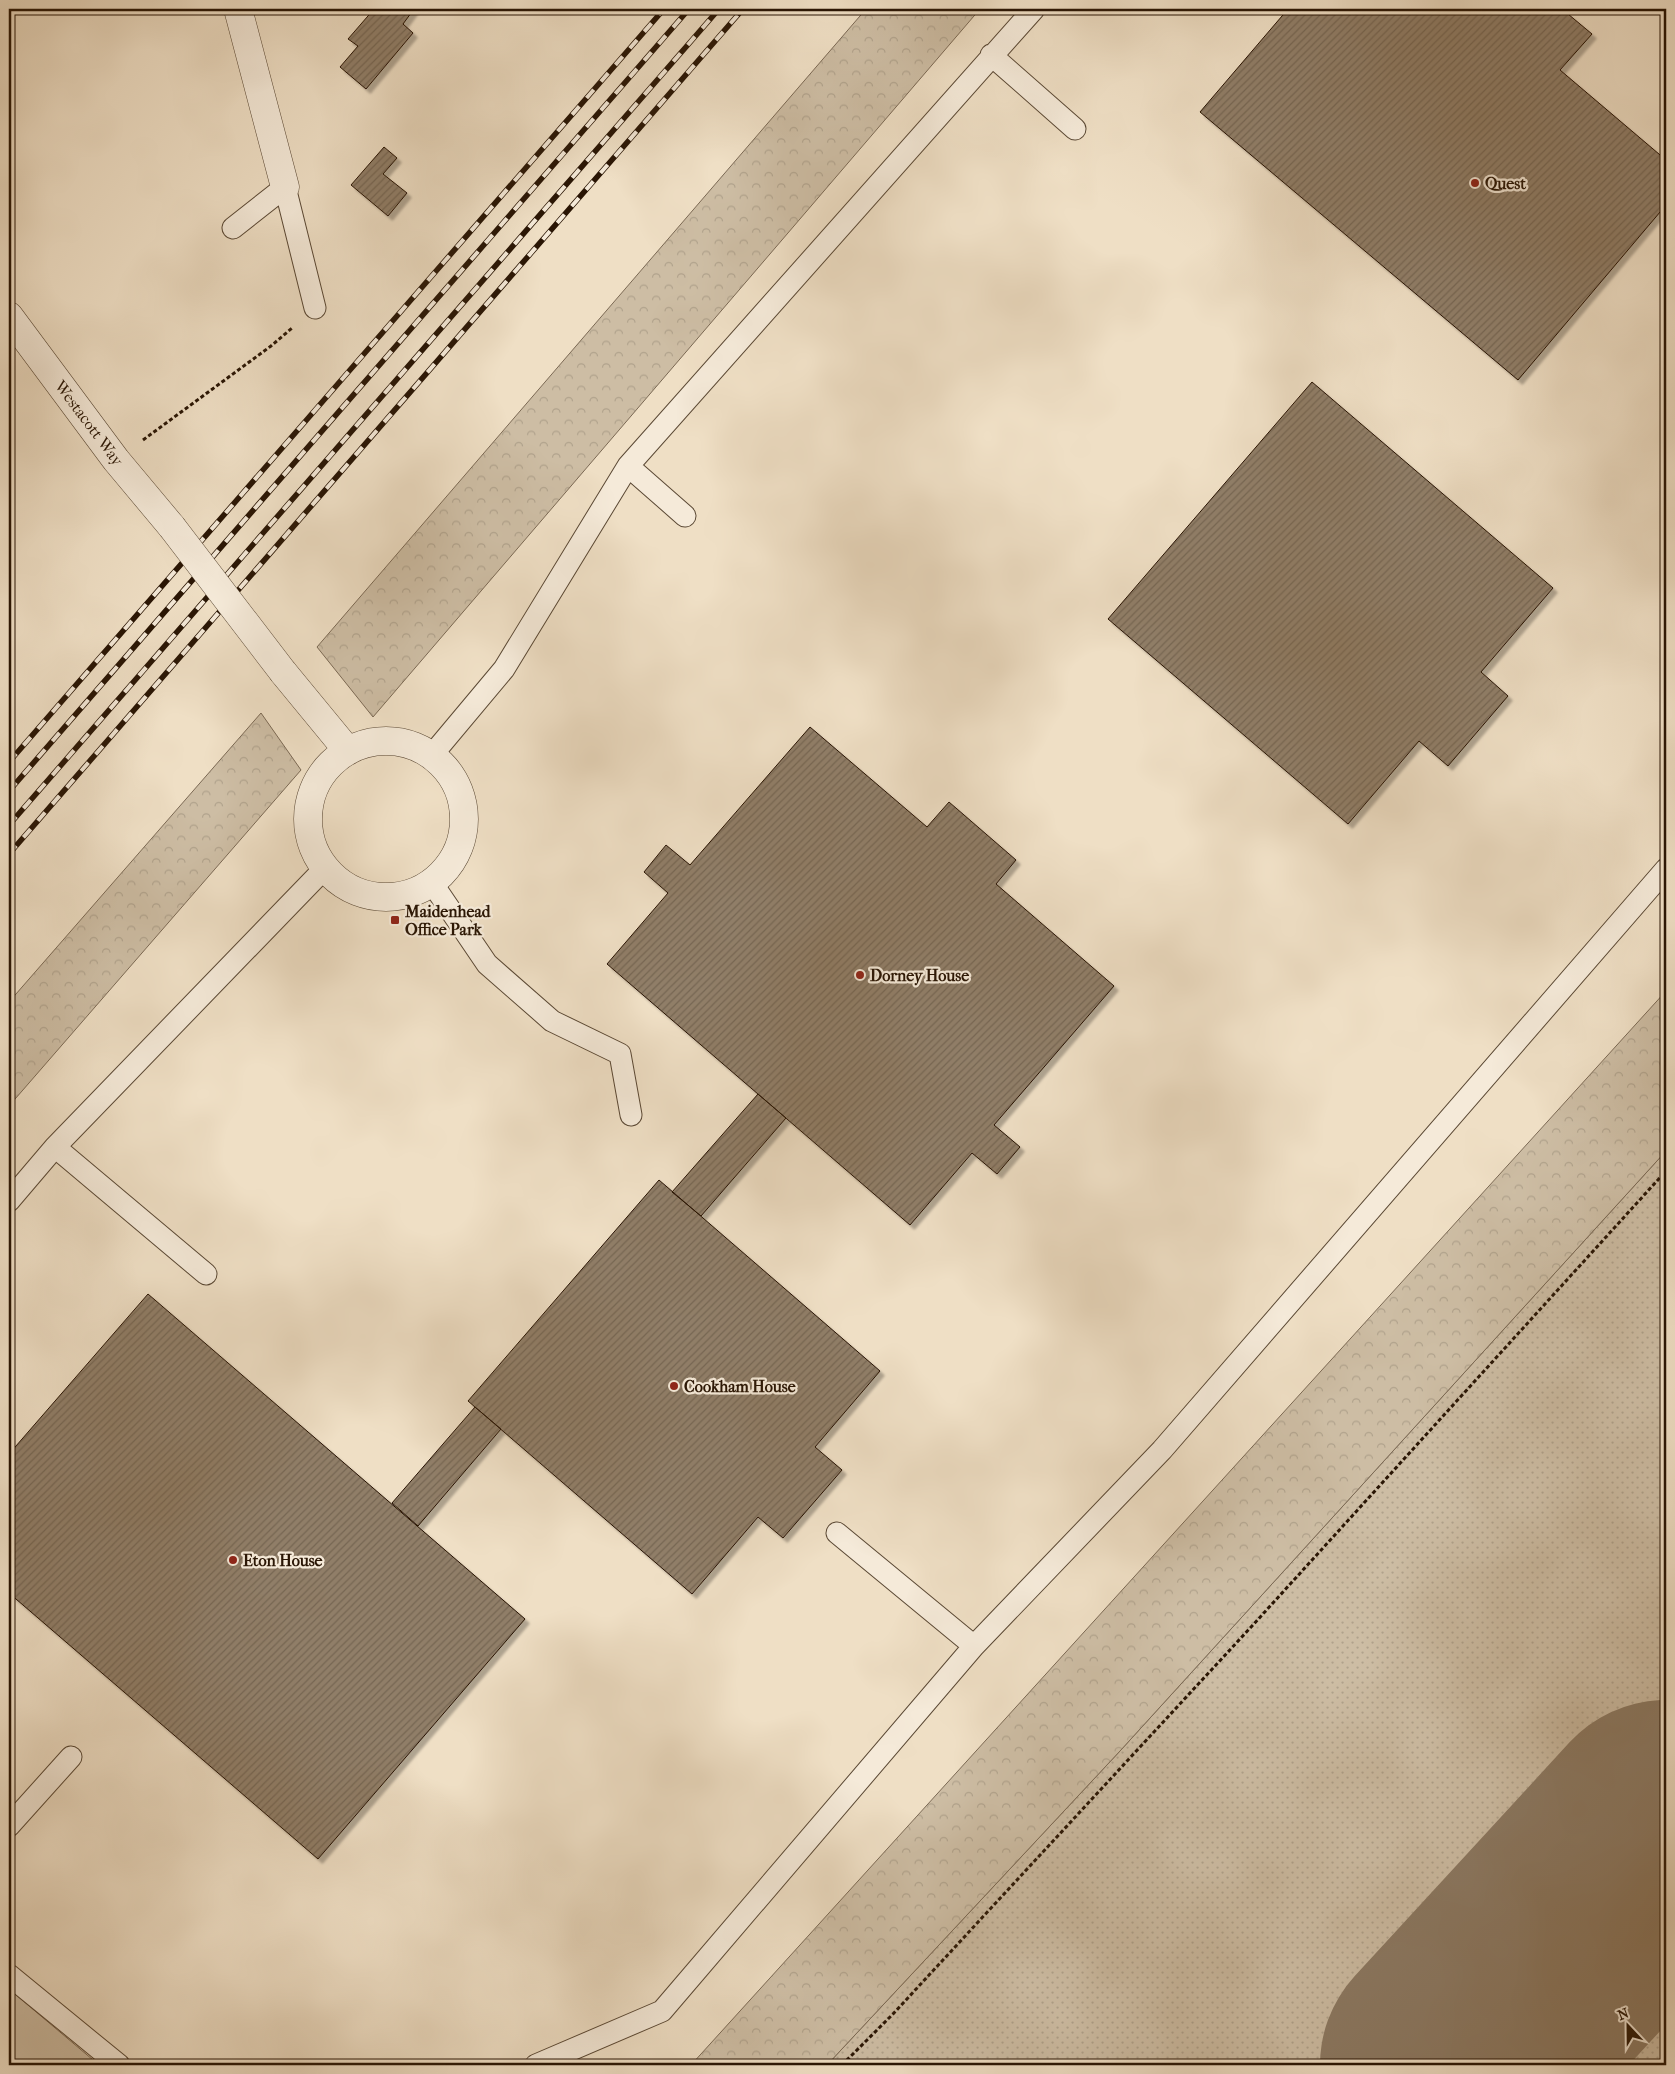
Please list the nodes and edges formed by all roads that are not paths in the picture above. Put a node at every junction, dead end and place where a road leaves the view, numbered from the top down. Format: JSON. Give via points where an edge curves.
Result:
{"nodes":[{"id":1,"x":238,"y":9,"type":"edge"},
{"id":2,"x":1034,"y":9,"type":"edge"},
{"id":3,"x":991,"y":55,"type":"junction"},
{"id":4,"x":1075,"y":129,"type":"dead end"},
{"id":5,"x":285,"y":187,"type":"junction"},
{"id":6,"x":233,"y":228,"type":"dead end"},
{"id":7,"x":315,"y":308,"type":"road end"},
{"id":8,"x":9,"y":316,"type":"edge"},
{"id":9,"x":628,"y":466,"type":"junction"},
{"id":10,"x":685,"y":516,"type":"dead end"},
{"id":11,"x":348,"y":751,"type":"junction"},
{"id":12,"x":432,"y":755,"type":"junction"},
{"id":13,"x":324,"y":869,"type":"junction"},
{"id":14,"x":1666,"y":869,"type":"edge"},
{"id":15,"x":432,"y":883,"type":"junction"},
{"id":16,"x":631,"y":1115,"type":"dead end"},
{"id":17,"x":55,"y":1147,"type":"junction"},
{"id":18,"x":9,"y":1201,"type":"edge"},
{"id":19,"x":206,"y":1274,"type":"dead end"},
{"id":20,"x":837,"y":1533,"type":"dead end"},
{"id":21,"x":974,"y":1646,"type":"junction"},
{"id":22,"x":71,"y":1757,"type":"dead end"},
{"id":23,"x":9,"y":1826,"type":"edge"},
{"id":24,"x":9,"y":1975,"type":"edge"},
{"id":25,"x":119,"y":2065,"type":"edge"},
{"id":26,"x":536,"y":2065,"type":"edge"}],
"edges":[{"from":1,"to":5,"type":"street"},
{"from":2,"to":3,"type":"lane"},
{"from":3,"to":4,"type":"lane"},
{"from":3,"to":9,"type":"lane"},
{"from":5,"to":6,"type":"lane"},
{"from":5,"to":7,"type":"lane"},
{"from":8,"to":11,"type":"street","name":"Westacott Way","bridge":true,"via":[[116,460]]},
{"from":9,"to":10,"type":"lane"},
{"from":9,"to":12,"type":"lane","via":[[504,669]]},
{"from":11,"to":12,"type":"street","via":[[376,741],[405,743]]},
{"from":11,"to":13,"type":"street","via":[[330,764],[316,783],[308,804],[313,850]]},
{"from":12,"to":15,"type":"street","via":[[449,773],[461,795],[465,819],[461,843],[450,865]]},
{"from":13,"to":15,"type":"street","via":[[342,885],[364,895],[388,898],[411,894]]},
{"from":13,"to":17,"type":"lane"},
{"from":14,"to":21,"type":"lane","via":[[1162,1450]]},
{"from":15,"to":16,"type":"lane","via":[[488,964],[552,1021],[620,1054]]},
{"from":17,"to":18,"type":"lane"},
{"from":17,"to":19,"type":"lane"},
{"from":20,"to":21,"type":"lane"},
{"from":21,"to":26,"type":"lane","via":[[662,2011]]},
{"from":22,"to":23,"type":"lane"},
{"from":24,"to":25,"type":"lane"}]}
